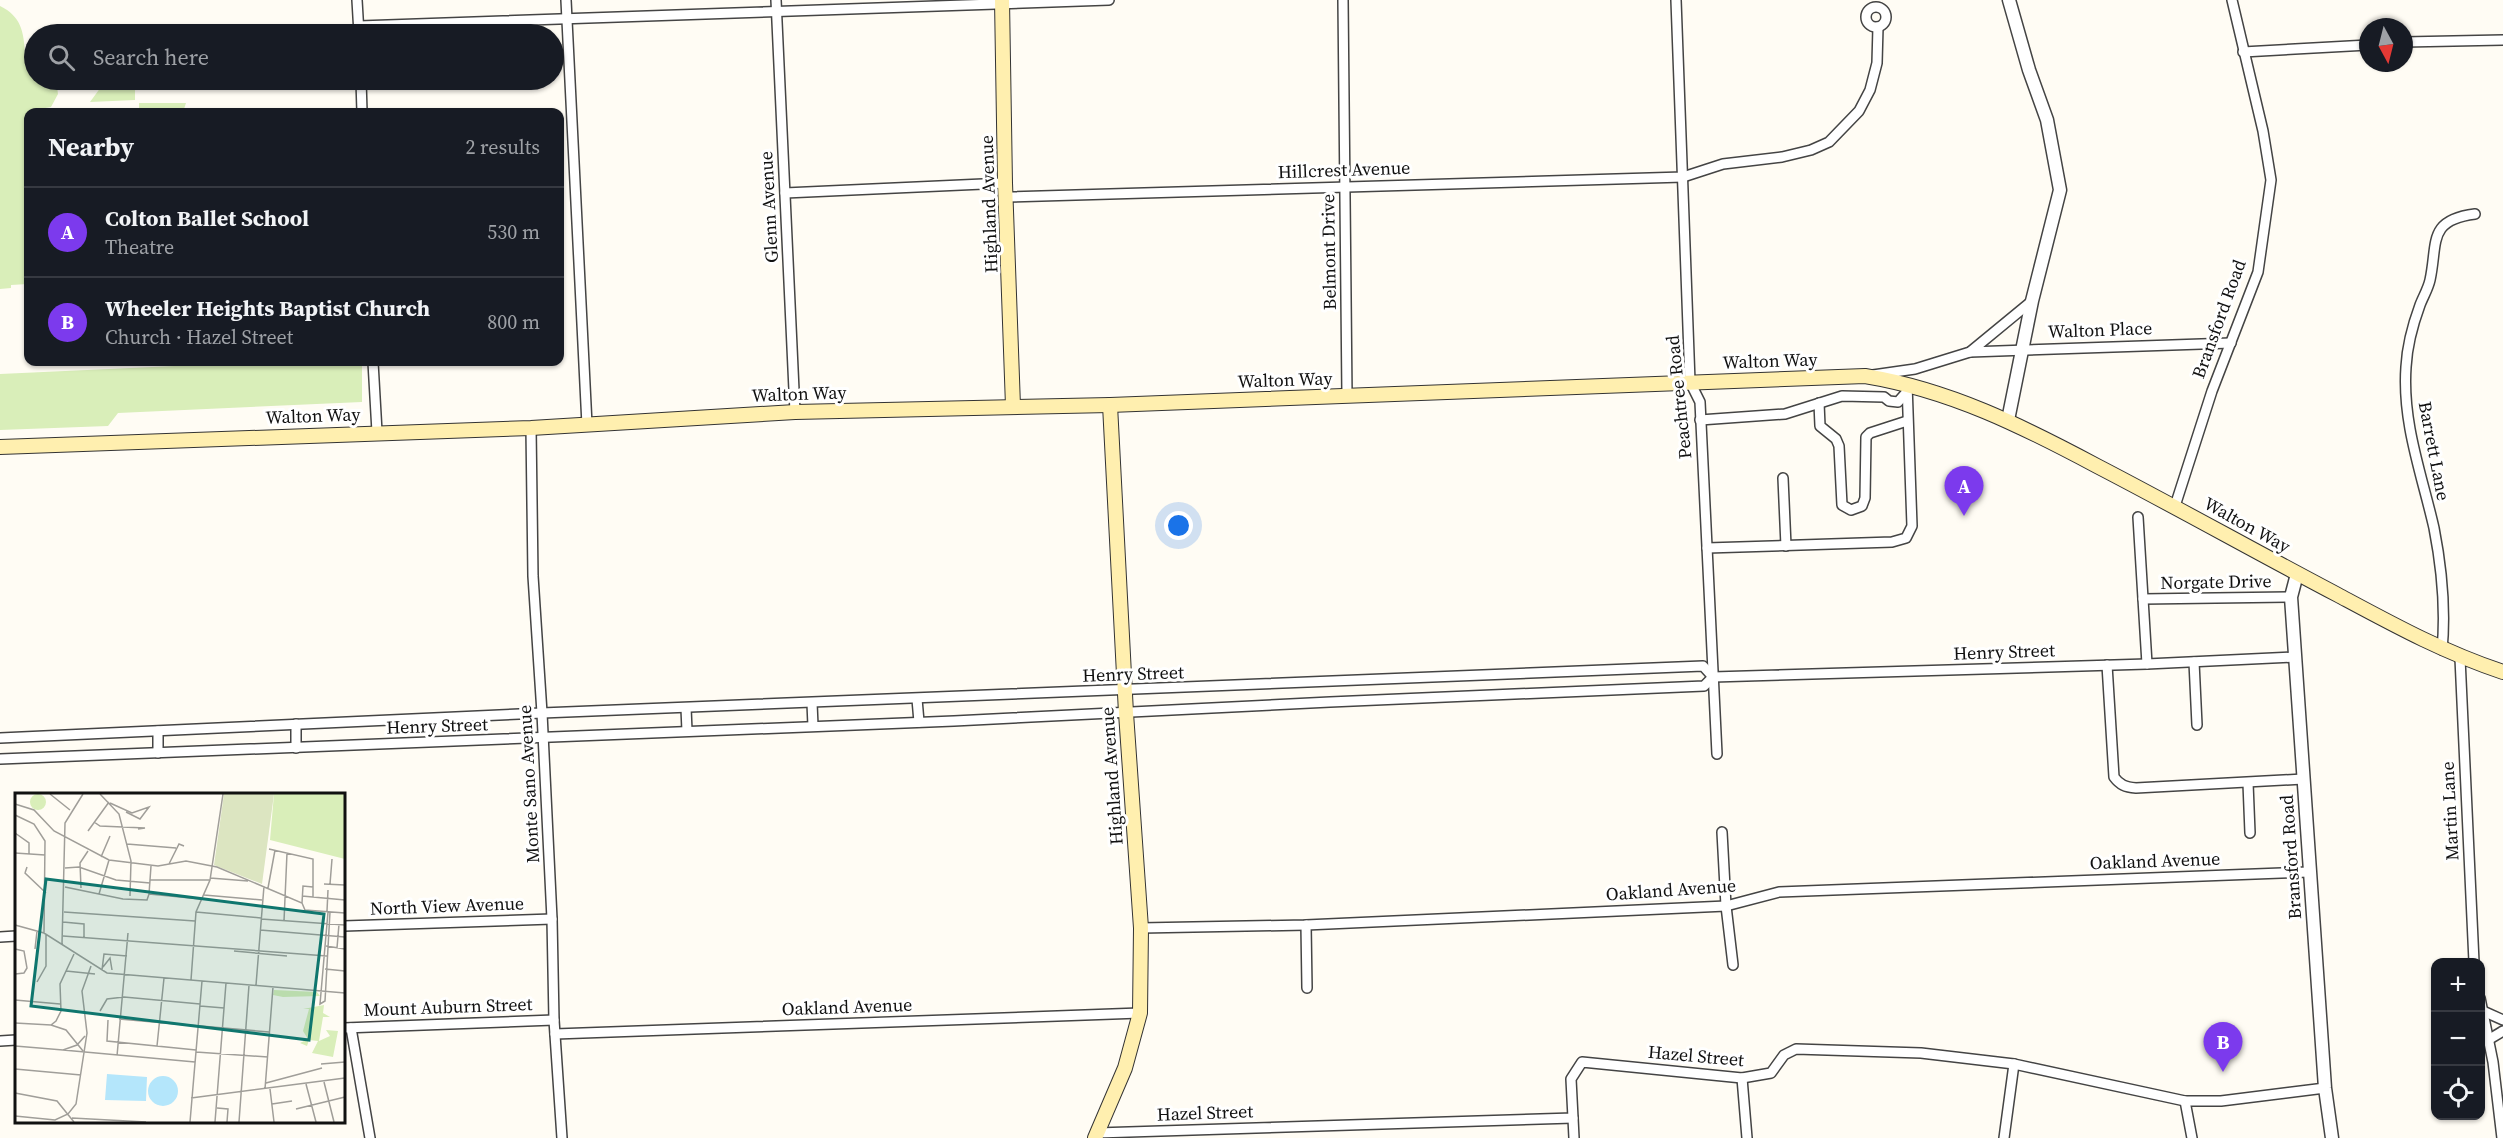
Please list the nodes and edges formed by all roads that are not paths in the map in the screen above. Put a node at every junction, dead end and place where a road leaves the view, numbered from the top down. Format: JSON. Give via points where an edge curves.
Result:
{"nodes":[{"id":1,"x":357,"y":0,"type":"edge"},
{"id":2,"x":566,"y":0,"type":"edge"},
{"id":3,"x":776,"y":0,"type":"edge"},
{"id":4,"x":1109,"y":0,"type":"edge"},
{"id":5,"x":1343,"y":0,"type":"edge"},
{"id":6,"x":1676,"y":0,"type":"edge"},
{"id":7,"x":2009,"y":0,"type":"edge"},
{"id":8,"x":2232,"y":0,"type":"edge"},
{"id":9,"x":1002,"y":2,"type":"edge"},
{"id":10,"x":777,"y":12,"type":"junction"},
{"id":11,"x":567,"y":19,"type":"junction"},
{"id":12,"x":359,"y":24,"type":"edge"},
{"id":13,"x":472,"y":24,"type":"edge"},
{"id":14,"x":1878,"y":27,"type":"dead end"},
{"id":15,"x":2503,"y":40,"type":"edge"},
{"id":16,"x":2413,"y":42,"type":"edge"},
{"id":17,"x":2359,"y":46,"type":"edge"},
{"id":18,"x":2243,"y":52,"type":"junction"},
{"id":19,"x":361,"y":90,"type":"edge"},
{"id":20,"x":362,"y":108,"type":"edge"},
{"id":21,"x":1683,"y":177,"type":"junction"},
{"id":22,"x":1345,"y":187,"type":"junction"},
{"id":23,"x":1006,"y":190,"type":"junction"},
{"id":24,"x":785,"y":193,"type":"junction"},
{"id":25,"x":2475,"y":214,"type":"dead end"},
{"id":26,"x":2032,"y":301,"type":"junction"},
{"id":27,"x":2231,"y":343,"type":"junction"},
{"id":28,"x":2024,"y":349,"type":"junction"},
{"id":29,"x":1970,"y":352,"type":"junction"},
{"id":30,"x":373,"y":366,"type":"edge"},
{"id":31,"x":1865,"y":376,"type":"junction"},
{"id":32,"x":1690,"y":382,"type":"junction"},
{"id":33,"x":1906,"y":389,"type":"junction"},
{"id":34,"x":1347,"y":396,"type":"junction"},
{"id":35,"x":1819,"y":403,"type":"junction"},
{"id":36,"x":1110,"y":405,"type":"junction"},
{"id":37,"x":1013,"y":406,"type":"junction"},
{"id":38,"x":795,"y":412,"type":"junction"},
{"id":39,"x":1700,"y":420,"type":"junction"},
{"id":40,"x":2008,"y":420,"type":"junction"},
{"id":41,"x":1907,"y":421,"type":"junction"},
{"id":42,"x":587,"y":425,"type":"junction"},
{"id":43,"x":531,"y":428,"type":"junction"},
{"id":44,"x":377,"y":432,"type":"junction"},
{"id":45,"x":0,"y":447,"type":"edge"},
{"id":46,"x":1783,"y":478,"type":"dead end"},
{"id":47,"x":2175,"y":506,"type":"junction"},
{"id":48,"x":2138,"y":517,"type":"dead end"},
{"id":49,"x":1786,"y":546,"type":"junction"},
{"id":50,"x":1707,"y":548,"type":"junction"},
{"id":51,"x":2297,"y":574,"type":"junction"},
{"id":52,"x":2291,"y":597,"type":"junction"},
{"id":53,"x":2143,"y":599,"type":"junction"},
{"id":54,"x":2442,"y":650,"type":"junction"},
{"id":55,"x":2295,"y":657,"type":"junction"},
{"id":56,"x":2460,"y":658,"type":"junction"},
{"id":57,"x":2194,"y":662,"type":"junction"},
{"id":58,"x":2147,"y":664,"type":"junction"},
{"id":59,"x":2107,"y":665,"type":"junction"},
{"id":60,"x":1577,"y":672,"type":"junction"},
{"id":61,"x":2503,"y":672,"type":"edge"},
{"id":62,"x":1713,"y":677,"type":"junction"},
{"id":63,"x":1350,"y":682,"type":"junction"},
{"id":64,"x":1125,"y":691,"type":"junction"},
{"id":65,"x":1577,"y":691,"type":"junction"},
{"id":66,"x":917,"y":699,"type":"junction"},
{"id":67,"x":1350,"y":701,"type":"junction"},
{"id":68,"x":812,"y":703,"type":"junction"},
{"id":69,"x":686,"y":708,"type":"junction"},
{"id":70,"x":1126,"y":712,"type":"junction"},
{"id":71,"x":542,"y":713,"type":"junction"},
{"id":72,"x":919,"y":722,"type":"junction"},
{"id":73,"x":296,"y":724,"type":"junction"},
{"id":74,"x":2197,"y":725,"type":"dead end"},
{"id":75,"x":813,"y":726,"type":"junction"},
{"id":76,"x":158,"y":731,"type":"junction"},
{"id":77,"x":687,"y":732,"type":"junction"},
{"id":78,"x":0,"y":738,"type":"edge"},
{"id":79,"x":543,"y":738,"type":"junction"},
{"id":80,"x":296,"y":748,"type":"junction"},
{"id":81,"x":158,"y":753,"type":"junction"},
{"id":82,"x":1717,"y":754,"type":"dead end"},
{"id":83,"x":0,"y":759,"type":"edge"},
{"id":84,"x":2303,"y":779,"type":"junction"},
{"id":85,"x":2248,"y":783,"type":"junction"},
{"id":86,"x":1722,"y":832,"type":"dead end"},
{"id":87,"x":2250,"y":833,"type":"dead end"},
{"id":88,"x":2310,"y":872,"type":"junction"},
{"id":89,"x":1726,"y":906,"type":"junction"},
{"id":90,"x":552,"y":919,"type":"junction"},
{"id":91,"x":1306,"y":925,"type":"junction"},
{"id":92,"x":345,"y":926,"type":"edge"},
{"id":93,"x":1141,"y":928,"type":"junction"},
{"id":94,"x":15,"y":936,"type":"edge"},
{"id":95,"x":0,"y":937,"type":"edge"},
{"id":96,"x":2474,"y":958,"type":"edge"},
{"id":97,"x":1733,"y":965,"type":"dead end"},
{"id":98,"x":1307,"y":988,"type":"dead end"},
{"id":99,"x":2483,"y":1012,"type":"edge"},
{"id":100,"x":2485,"y":1012,"type":"edge"},
{"id":101,"x":1140,"y":1013,"type":"junction"},
{"id":102,"x":554,"y":1020,"type":"junction"},
{"id":103,"x":2503,"y":1020,"type":"edge"},
{"id":104,"x":347,"y":1028,"type":"edge"},
{"id":105,"x":2503,"y":1031,"type":"edge"},
{"id":106,"x":555,"y":1034,"type":"junction"},
{"id":107,"x":15,"y":1040,"type":"edge"},
{"id":108,"x":2488,"y":1040,"type":"junction"},
{"id":109,"x":0,"y":1041,"type":"edge"},
{"id":110,"x":2014,"y":1064,"type":"junction"},
{"id":111,"x":1742,"y":1078,"type":"junction"},
{"id":112,"x":2325,"y":1088,"type":"junction"},
{"id":113,"x":2186,"y":1101,"type":"junction"},
{"id":114,"x":1573,"y":1118,"type":"junction"},
{"id":115,"x":1096,"y":1136,"type":"edge"},
{"id":116,"x":370,"y":1138,"type":"edge"},
{"id":117,"x":562,"y":1138,"type":"edge"},
{"id":118,"x":1574,"y":1138,"type":"edge"},
{"id":119,"x":1747,"y":1138,"type":"edge"},
{"id":120,"x":2004,"y":1138,"type":"edge"},
{"id":121,"x":2192,"y":1138,"type":"edge"},
{"id":122,"x":2332,"y":1138,"type":"edge"},
{"id":123,"x":2502,"y":1138,"type":"edge"}],
"edges":[{"from":1,"to":12,"type":"street"},
{"from":2,"to":11,"type":"street"},
{"from":3,"to":10,"type":"street","name":"Glenn Avenue"},
{"from":4,"to":9,"type":"street"},
{"from":5,"to":22,"type":"street","name":"Belmont Drive"},
{"from":6,"to":21,"type":"street","name":"Peachtree Road"},
{"from":7,"to":26,"type":"street","via":[[2047,120],[2060,190]]},
{"from":8,"to":18,"type":"street","name":"Bransford Road"},
{"from":9,"to":10,"type":"street"},
{"from":9,"to":23,"type":"main road","name":"Highland Avenue"},
{"from":10,"to":11,"type":"street"},
{"from":10,"to":24,"type":"street","name":"Glenn Avenue"},
{"from":11,"to":13,"type":"street"},
{"from":11,"to":42,"type":"street"},
{"from":14,"to":21,"type":"street","name":"Hillcrest Avenue","via":[[1877,63],[1870,90],[1859,111],[1829,141],[1811,150],[1723,164]]},
{"from":15,"to":16,"type":"street"},
{"from":17,"to":18,"type":"street"},
{"from":18,"to":27,"type":"street","name":"Bransford Road","via":[[2271,180],[2258,272]]},
{"from":19,"to":20,"type":"street"},
{"from":21,"to":22,"type":"street","name":"Hillcrest Avenue"},
{"from":21,"to":32,"type":"street","name":"Peachtree Road"},
{"from":22,"to":23,"type":"street","name":"Hillcrest Avenue"},
{"from":22,"to":34,"type":"street","name":"Belmont Drive"},
{"from":23,"to":24,"type":"street","name":"Hillcrest Avenue"},
{"from":23,"to":37,"type":"main road","name":"Highland Avenue"},
{"from":24,"to":38,"type":"street","name":"Glenn Avenue"},
{"from":25,"to":54,"type":"street","name":"Barrett Lane","via":[[2455,217],[2436,237],[2430,282],[2412,331],[2406,367],[2409,428],[2444,588]]},
{"from":26,"to":28,"type":"street"},
{"from":26,"to":29,"type":"street"},
{"from":27,"to":28,"type":"street","name":"Walton Place"},
{"from":27,"to":47,"type":"street","name":"Bransford Road"},
{"from":28,"to":29,"type":"street","name":"Walton Place"},
{"from":28,"to":40,"type":"street"},
{"from":29,"to":31,"type":"street","via":[[1915,369]]},
{"from":30,"to":44,"type":"street"},
{"from":31,"to":32,"type":"main road","name":"Walton Way"},
{"from":31,"to":33,"type":"main road","name":"Walton Way"},
{"from":32,"to":34,"type":"main road","name":"Walton Way"},
{"from":32,"to":39,"type":"street","name":"Peachtree Road","via":[[1700,402]]},
{"from":33,"to":35,"type":"street","via":[[1898,402],[1884,397],[1842,396]]},
{"from":33,"to":40,"type":"main road","name":"Walton Way"},
{"from":33,"to":41,"type":"street"},
{"from":34,"to":36,"type":"main road","name":"Walton Way"},
{"from":35,"to":39,"type":"street","via":[[1785,414]]},
{"from":35,"to":41,"type":"street","via":[[1820,426],[1839,446],[1842,505],[1851,510],[1862,506],[1865,498],[1866,437]]},
{"from":36,"to":37,"type":"main road","name":"Walton Way"},
{"from":36,"to":64,"type":"main road","name":"Highland Avenue"},
{"from":37,"to":38,"type":"main road","name":"Walton Way"},
{"from":38,"to":42,"type":"main road","name":"Walton Way"},
{"from":39,"to":50,"type":"street","name":"Peachtree Road"},
{"from":40,"to":47,"type":"main road","name":"Walton Way"},
{"from":41,"to":49,"type":"street","via":[[1912,526],[1906,538],[1892,542]]},
{"from":42,"to":43,"type":"main road","name":"Walton Way"},
{"from":43,"to":44,"type":"main road","name":"Walton Way"},
{"from":43,"to":71,"type":"street","name":"Monte Sano Avenue","via":[[533,576]]},
{"from":44,"to":45,"type":"main road","name":"Walton Way"},
{"from":46,"to":49,"type":"street"},
{"from":47,"to":51,"type":"main road","name":"Walton Way"},
{"from":48,"to":53,"type":"street"},
{"from":49,"to":50,"type":"street"},
{"from":50,"to":62,"type":"street","name":"Peachtree Road"},
{"from":51,"to":52,"type":"street","name":"Bransford Road"},
{"from":51,"to":54,"type":"main road","name":"Walton Way"},
{"from":52,"to":53,"type":"street","name":"Norgate Drive"},
{"from":52,"to":55,"type":"street","name":"Bransford Road"},
{"from":53,"to":58,"type":"street"},
{"from":54,"to":56,"type":"main road","name":"Walton Way"},
{"from":55,"to":57,"type":"street","name":"Henry Street"},
{"from":55,"to":84,"type":"street","name":"Bransford Road"},
{"from":56,"to":61,"type":"main road","name":"Walton Way"},
{"from":56,"to":96,"type":"street","name":"Martin Lane"},
{"from":57,"to":58,"type":"street","name":"Henry Street"},
{"from":57,"to":74,"type":"street"},
{"from":58,"to":59,"type":"street","name":"Henry Street"},
{"from":59,"to":62,"type":"street","name":"Henry Street"},
{"from":59,"to":85,"type":"street","via":[[2114,777],[2118,783],[2136,788]]},
{"from":60,"to":62,"type":"street","name":"Henry Street","via":[[1703,666]]},
{"from":60,"to":63,"type":"street","name":"Henry Street"},
{"from":60,"to":65,"type":"street"},
{"from":62,"to":65,"type":"street","name":"Henry Street","via":[[1704,686]]},
{"from":62,"to":82,"type":"street","name":"Peachtree Road"},
{"from":63,"to":64,"type":"street","name":"Henry Street"},
{"from":63,"to":67,"type":"street"},
{"from":64,"to":66,"type":"street","name":"Henry Street"},
{"from":64,"to":70,"type":"main road","name":"Highland Avenue"},
{"from":65,"to":67,"type":"street","name":"Henry Street"},
{"from":66,"to":68,"type":"street","name":"Henry Street"},
{"from":66,"to":72,"type":"street"},
{"from":67,"to":70,"type":"street","name":"Henry Street"},
{"from":68,"to":69,"type":"street","name":"Henry Street"},
{"from":68,"to":75,"type":"street"},
{"from":69,"to":71,"type":"street","name":"Henry Street"},
{"from":69,"to":77,"type":"street"},
{"from":70,"to":72,"type":"street","name":"Henry Street"},
{"from":70,"to":93,"type":"main road","name":"Highland Avenue"},
{"from":71,"to":73,"type":"street","name":"Henry Street"},
{"from":71,"to":79,"type":"street","name":"Monte Sano Avenue"},
{"from":72,"to":75,"type":"street","name":"Henry Street"},
{"from":73,"to":76,"type":"street","name":"Henry Street"},
{"from":73,"to":80,"type":"street"},
{"from":75,"to":77,"type":"street","name":"Henry Street"},
{"from":76,"to":78,"type":"street","name":"Henry Street"},
{"from":76,"to":81,"type":"street"},
{"from":77,"to":79,"type":"street","name":"Henry Street"},
{"from":79,"to":80,"type":"street","name":"Henry Street"},
{"from":79,"to":90,"type":"street","name":"Monte Sano Avenue"},
{"from":80,"to":81,"type":"street","name":"Henry Street"},
{"from":81,"to":83,"type":"street","name":"Henry Street"},
{"from":84,"to":85,"type":"street"},
{"from":84,"to":88,"type":"street","name":"Bransford Road"},
{"from":85,"to":87,"type":"street"},
{"from":86,"to":89,"type":"street"},
{"from":88,"to":89,"type":"street","name":"Oakland Avenue","via":[[1779,892]]},
{"from":88,"to":112,"type":"street","name":"Bransford Road"},
{"from":89,"to":91,"type":"street","name":"Oakland Avenue"},
{"from":89,"to":97,"type":"street"},
{"from":90,"to":92,"type":"street","name":"North View Avenue"},
{"from":90,"to":102,"type":"street","name":"Monte Sano Avenue"},
{"from":91,"to":93,"type":"street","name":"Oakland Avenue"},
{"from":91,"to":98,"type":"street"},
{"from":93,"to":101,"type":"main road","name":"Highland Avenue"},
{"from":94,"to":95,"type":"street"},
{"from":99,"to":108,"type":"street"},
{"from":100,"to":103,"type":"street"},
{"from":101,"to":106,"type":"street","name":"Oakland Avenue"},
{"from":101,"to":115,"type":"main road","name":"Highland Avenue","via":[[1125,1068]]},
{"from":102,"to":104,"type":"street","name":"Mount Auburn Street"},
{"from":102,"to":106,"type":"street","name":"Monte Sano Avenue"},
{"from":104,"to":116,"type":"street"},
{"from":105,"to":108,"type":"street"},
{"from":106,"to":117,"type":"street","name":"Monte Sano Avenue"},
{"from":107,"to":109,"type":"street"},
{"from":108,"to":123,"type":"street"},
{"from":110,"to":111,"type":"street","name":"Hazel Street","via":[[1921,1053],[1796,1048],[1784,1054],[1771,1073]]},
{"from":110,"to":113,"type":"street","name":"Hazel Street"},
{"from":110,"to":120,"type":"street"},
{"from":111,"to":114,"type":"street","name":"Hazel Street","via":[[1582,1062],[1571,1079]]},
{"from":111,"to":119,"type":"street"},
{"from":112,"to":113,"type":"street","name":"Hazel Street","via":[[2221,1101]]},
{"from":112,"to":122,"type":"street","name":"Bransford Road"},
{"from":113,"to":121,"type":"street"},
{"from":114,"to":115,"type":"street","name":"Hazel Street"},
{"from":114,"to":118,"type":"street"}]}
